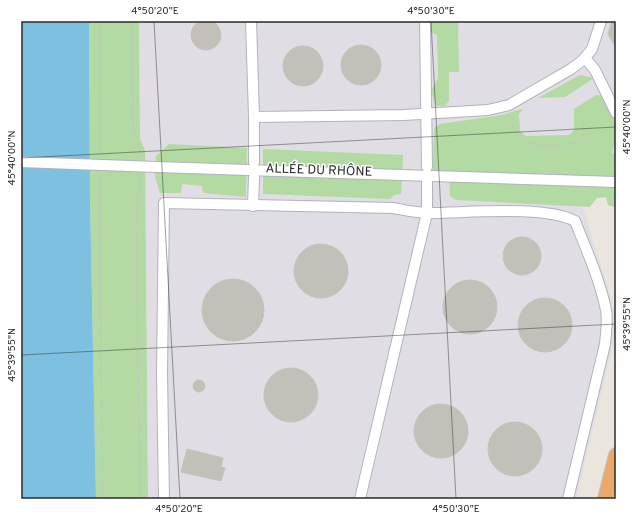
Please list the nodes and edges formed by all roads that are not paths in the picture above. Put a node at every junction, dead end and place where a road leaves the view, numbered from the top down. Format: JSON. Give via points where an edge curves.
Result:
{"nodes":[{"id":1,"x":251,"y":21,"type":"edge"},
{"id":2,"x":426,"y":21,"type":"edge"},
{"id":3,"x":602,"y":21,"type":"edge"},
{"id":4,"x":585,"y":58,"type":"junction"},
{"id":5,"x":616,"y":113,"type":"edge"},
{"id":6,"x":428,"y":114,"type":"junction"},
{"id":7,"x":254,"y":117,"type":"junction"},
{"id":8,"x":21,"y":162,"type":"edge"},
{"id":9,"x":254,"y":162,"type":"dead end"},
{"id":10,"x":427,"y":167,"type":"dead end"},
{"id":11,"x":254,"y":177,"type":"dead end"},
{"id":12,"x":427,"y":182,"type":"dead end"},
{"id":13,"x":616,"y":182,"type":"edge"},
{"id":14,"x":254,"y":206,"type":"junction"},
{"id":15,"x":427,"y":213,"type":"junction"},
{"id":16,"x":616,"y":455,"type":"edge"},
{"id":17,"x":164,"y":499,"type":"edge"},
{"id":18,"x":360,"y":499,"type":"edge"},
{"id":19,"x":568,"y":499,"type":"edge"},
{"id":20,"x":605,"y":499,"type":"edge"}],
"edges":[{"from":1,"to":7,"type":"street"},
{"from":2,"to":6,"type":"street"},
{"from":3,"to":4,"type":"street","via":[[592,49]]},
{"from":4,"to":5,"type":"street","via":[[595,70]]},
{"from":4,"to":6,"type":"street","via":[[571,70],[509,105],[488,110]]},
{"from":6,"to":7,"type":"street"},
{"from":6,"to":10,"type":"street"},
{"from":7,"to":9,"type":"street"},
{"from":8,"to":13,"type":"street","name":"ALLÉE DU RHÔNE","bridge":true},
{"from":11,"to":14,"type":"street"},
{"from":12,"to":15,"type":"street"},
{"from":14,"to":15,"type":"street","via":[[393,208]]},
{"from":14,"to":17,"type":"street","via":[[164,203]]},
{"from":15,"to":18,"type":"street"},
{"from":15,"to":19,"type":"street","via":[[539,213],[565,216],[575,221],[606,310],[607,324],[605,344]]},
{"from":16,"to":20,"type":"highway"}]}
